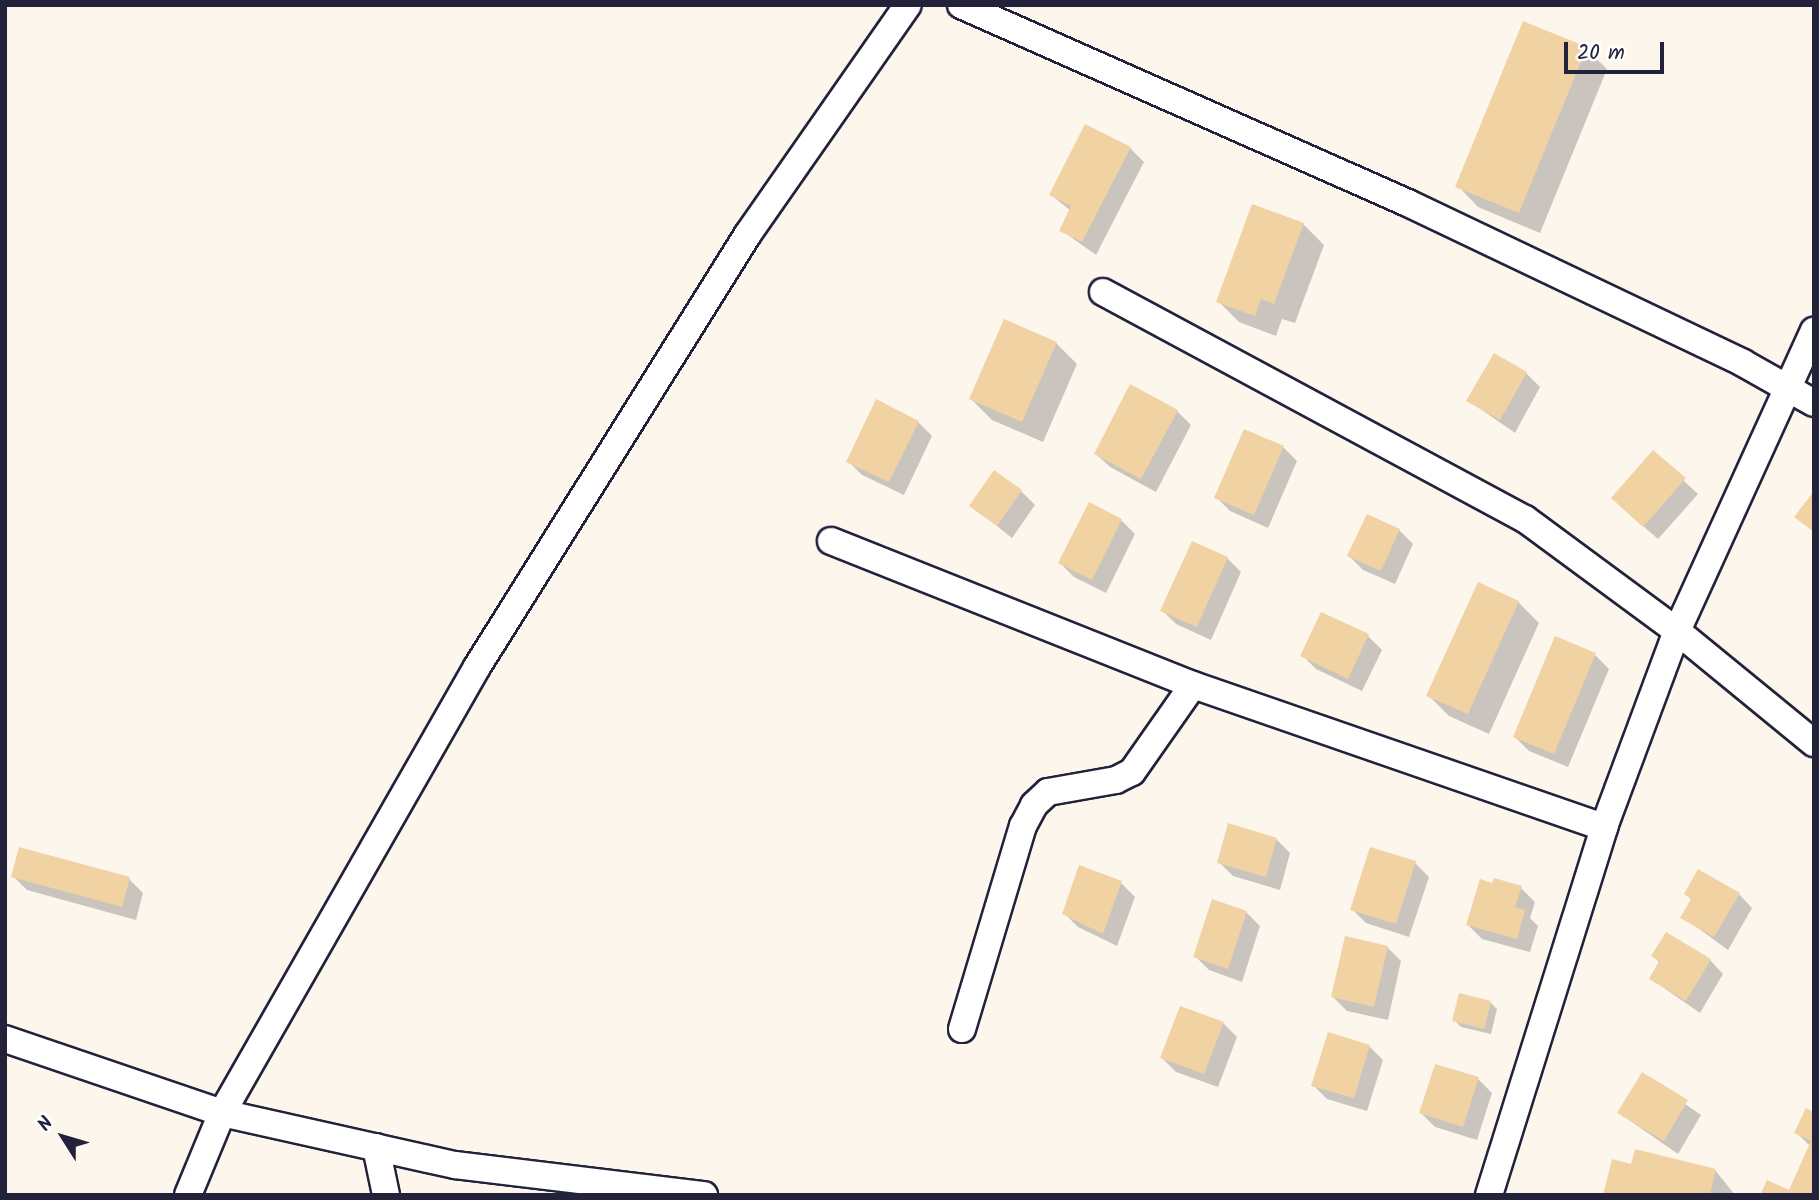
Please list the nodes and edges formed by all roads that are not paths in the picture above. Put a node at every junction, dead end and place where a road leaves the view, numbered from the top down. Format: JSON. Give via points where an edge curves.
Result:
{"nodes":[{"id":1,"x":908,"y":5,"type":"edge"},
{"id":2,"x":961,"y":5,"type":"edge"},
{"id":3,"x":1103,"y":292,"type":"dead end"},
{"id":4,"x":1814,"y":331,"type":"edge"},
{"id":5,"x":1788,"y":387,"type":"junction"},
{"id":6,"x":1814,"y":403,"type":"edge"},
{"id":7,"x":831,"y":541,"type":"dead end"},
{"id":8,"x":1677,"y":631,"type":"junction"},
{"id":9,"x":1193,"y":685,"type":"junction"},
{"id":10,"x":1814,"y":743,"type":"edge"},
{"id":11,"x":1604,"y":827,"type":"junction"},
{"id":12,"x":962,"y":1029,"type":"dead end"},
{"id":13,"x":5,"y":1039,"type":"edge"},
{"id":14,"x":222,"y":1112,"type":"junction"},
{"id":15,"x":376,"y":1147,"type":"junction"},
{"id":16,"x":188,"y":1195,"type":"edge"},
{"id":17,"x":386,"y":1195,"type":"edge"},
{"id":18,"x":704,"y":1195,"type":"edge"},
{"id":19,"x":1489,"y":1195,"type":"edge"}],
"edges":[{"from":1,"to":14,"type":"street","via":[[748,234],[484,655]]},
{"from":2,"to":5,"type":"street","via":[[1408,203]]},
{"from":3,"to":8,"type":"street","via":[[1525,519]]},
{"from":4,"to":5,"type":"street"},
{"from":5,"to":6,"type":"street"},
{"from":5,"to":8,"type":"street"},
{"from":7,"to":9,"type":"street"},
{"from":8,"to":10,"type":"street"},
{"from":8,"to":11,"type":"street"},
{"from":9,"to":11,"type":"street"},
{"from":9,"to":12,"type":"street","via":[[1132,772],[1116,780],[1048,792],[1034,805],[1023,826]]},
{"from":11,"to":19,"type":"street"},
{"from":13,"to":14,"type":"street"},
{"from":14,"to":15,"type":"street"},
{"from":14,"to":16,"type":"street"},
{"from":15,"to":17,"type":"street"},
{"from":15,"to":18,"type":"street","via":[[455,1165]]}]}
